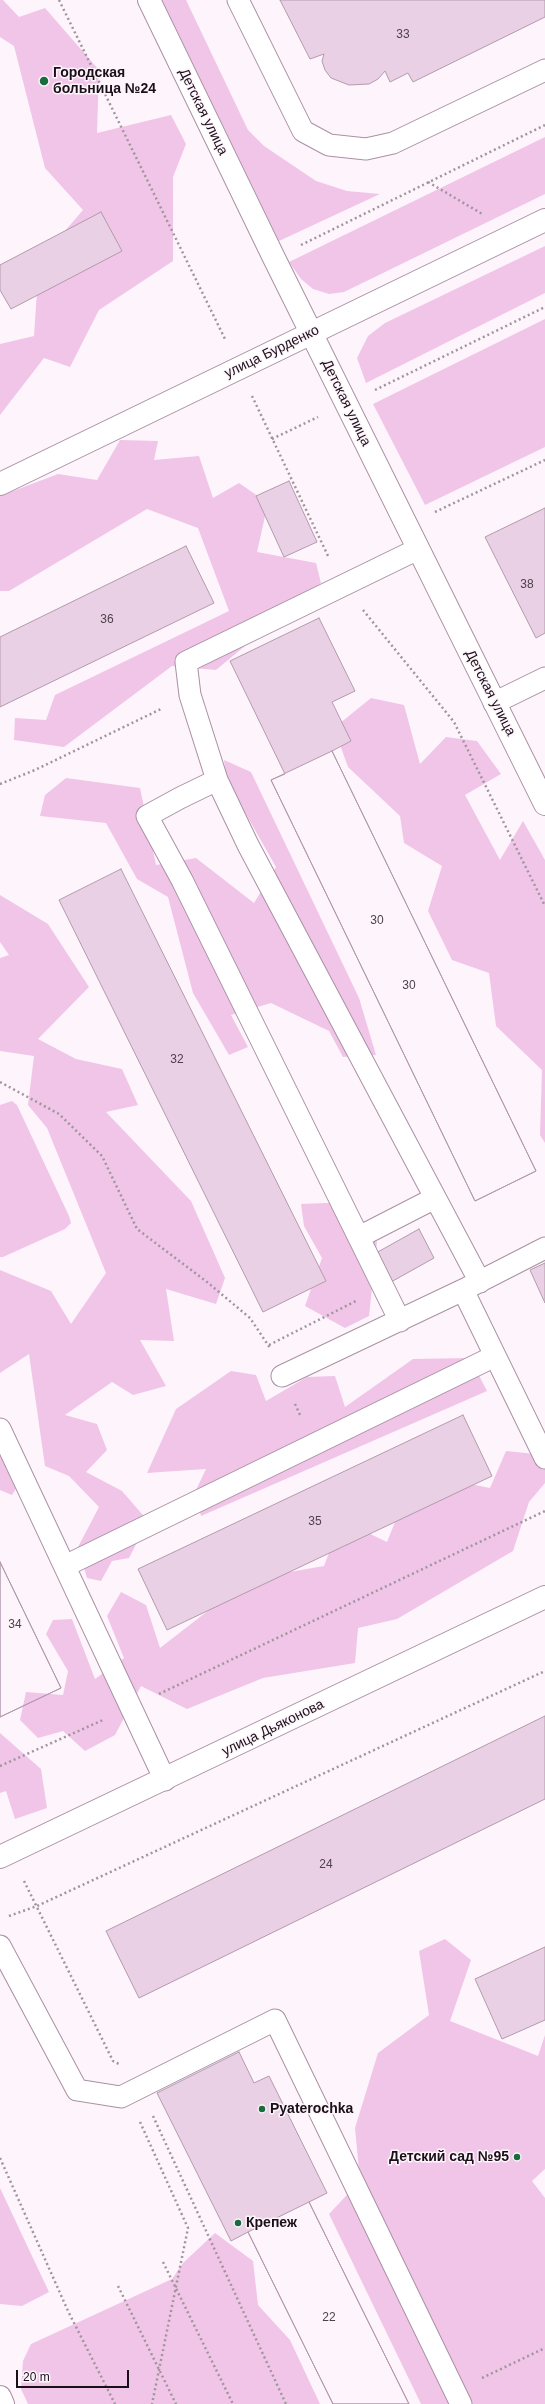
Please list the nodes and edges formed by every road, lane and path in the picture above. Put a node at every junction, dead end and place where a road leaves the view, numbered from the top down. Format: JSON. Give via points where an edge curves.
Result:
{"nodes":[{"id":1,"x":59,"y":0,"type":"edge"},
{"id":2,"x":148,"y":0,"type":"edge"},
{"id":3,"x":238,"y":0,"type":"edge"},
{"id":4,"x":545,"y":70,"type":"edge"},
{"id":5,"x":545,"y":125,"type":"edge"},
{"id":6,"x":545,"y":220,"type":"edge"},
{"id":7,"x":274,"y":258,"type":"junction"},
{"id":8,"x":545,"y":307,"type":"edge"},
{"id":9,"x":311,"y":332,"type":"junction"},
{"id":10,"x":239,"y":368,"type":"junction"},
{"id":11,"x":346,"y":403,"type":"junction"},
{"id":12,"x":271,"y":439,"type":"junction"},
{"id":13,"x":545,"y":460,"type":"edge"},
{"id":14,"x":0,"y":484,"type":"edge"},
{"id":15,"x":406,"y":526,"type":"junction"},
{"id":16,"x":418,"y":548,"type":"junction"},
{"id":17,"x":343,"y":586,"type":"junction"},
{"id":18,"x":545,"y":678,"type":"edge"},
{"id":19,"x":190,"y":695,"type":"junction"},
{"id":20,"x":494,"y":703,"type":"junction"},
{"id":21,"x":217,"y":780,"type":"junction"},
{"id":22,"x":0,"y":784,"type":"edge"},
{"id":23,"x":545,"y":804,"type":"edge"},
{"id":24,"x":545,"y":906,"type":"edge"},
{"id":25,"x":0,"y":1082,"type":"edge"},
{"id":26,"x":435,"y":1198,"type":"junction"},
{"id":27,"x":359,"y":1237,"type":"junction"},
{"id":28,"x":545,"y":1248,"type":"edge"},
{"id":29,"x":471,"y":1286,"type":"junction"},
{"id":30,"x":383,"y":1287,"type":"junction"},
{"id":31,"x":400,"y":1321,"type":"junction"},
{"id":32,"x":269,"y":1345,"type":"junction"},
{"id":33,"x":495,"y":1356,"type":"junction"},
{"id":34,"x":282,"y":1376,"type":"junction"},
{"id":35,"x":0,"y":1428,"type":"edge"},
{"id":36,"x":313,"y":1445,"type":"junction"},
{"id":37,"x":545,"y":1458,"type":"edge"},
{"id":38,"x":545,"y":1511,"type":"edge"},
{"id":39,"x":65,"y":1566,"type":"junction"},
{"id":40,"x":545,"y":1597,"type":"edge"},
{"id":41,"x":545,"y":1671,"type":"edge"},
{"id":42,"x":132,"y":1707,"type":"junction"},
{"id":43,"x":0,"y":1766,"type":"edge"},
{"id":44,"x":165,"y":1780,"type":"junction"},
{"id":45,"x":0,"y":1857,"type":"edge"},
{"id":46,"x":22,"y":1876,"type":"dead end"},
{"id":47,"x":37,"y":1906,"type":"junction"},
{"id":48,"x":7,"y":1916,"type":"dead end"},
{"id":49,"x":0,"y":1946,"type":"edge"},
{"id":50,"x":113,"y":2061,"type":"junction"},
{"id":51,"x":134,"y":2091,"type":"junction"},
{"id":52,"x":0,"y":2158,"type":"edge"},
{"id":53,"x":163,"y":2262,"type":"dead end"},
{"id":54,"x":118,"y":2286,"type":"dead end"},
{"id":55,"x":176,"y":2288,"type":"junction"},
{"id":56,"x":545,"y":2348,"type":"edge"},
{"id":57,"x":159,"y":2369,"type":"junction"},
{"id":58,"x":0,"y":2397,"type":"edge"},
{"id":59,"x":458,"y":2397,"type":"edge"},
{"id":60,"x":3,"y":2404,"type":"edge"},
{"id":61,"x":115,"y":2404,"type":"edge"},
{"id":62,"x":152,"y":2404,"type":"edge"},
{"id":63,"x":176,"y":2404,"type":"edge"},
{"id":64,"x":233,"y":2404,"type":"edge"},
{"id":65,"x":286,"y":2404,"type":"edge"}],
"edges":[{"from":1,"to":10,"type":"path"},
{"from":2,"to":7,"type":"street","name":"Детская улица"},
{"from":3,"to":4,"type":"lane","via":[[303,131],[329,145],[366,149],[393,143]]},
{"from":5,"to":7,"type":"path"},
{"from":6,"to":9,"type":"street","name":"улица Бурденко"},
{"from":7,"to":9,"type":"street","name":"Детская улица"},
{"from":8,"to":11,"type":"path"},
{"from":9,"to":10,"type":"street","name":"улица Бурденко"},
{"from":9,"to":11,"type":"street","name":"Детская улица"},
{"from":10,"to":12,"type":"path"},
{"from":10,"to":14,"type":"street","name":"улица Бурденко"},
{"from":11,"to":12,"type":"path"},
{"from":11,"to":15,"type":"street","name":"Детская улица"},
{"from":12,"to":17,"type":"path"},
{"from":13,"to":15,"type":"path"},
{"from":15,"to":16,"type":"street","name":"Детская улица"},
{"from":16,"to":17,"type":"lane"},
{"from":16,"to":20,"type":"street","name":"Детская улица"},
{"from":17,"to":19,"type":"lane","via":[[186,662]]},
{"from":17,"to":24,"type":"path","via":[[454,722]]},
{"from":18,"to":20,"type":"lane"},
{"from":19,"to":21,"type":"lane"},
{"from":19,"to":22,"type":"path","via":[[35,770]]},
{"from":20,"to":23,"type":"street","name":"Детская улица"},
{"from":21,"to":26,"type":"lane","via":[[252,852]]},
{"from":21,"to":27,"type":"lane","via":[[147,816],[182,880]]},
{"from":25,"to":32,"type":"path","via":[[59,1114],[75,1129],[102,1156],[137,1229],[250,1318]]},
{"from":26,"to":27,"type":"lane"},
{"from":26,"to":29,"type":"lane"},
{"from":27,"to":30,"type":"lane"},
{"from":28,"to":29,"type":"lane"},
{"from":29,"to":31,"type":"lane"},
{"from":29,"to":33,"type":"lane"},
{"from":30,"to":31,"type":"lane"},
{"from":30,"to":32,"type":"path"},
{"from":31,"to":34,"type":"lane"},
{"from":32,"to":34,"type":"path"},
{"from":33,"to":36,"type":"lane"},
{"from":33,"to":37,"type":"lane"},
{"from":34,"to":36,"type":"path"},
{"from":35,"to":39,"type":"lane"},
{"from":36,"to":39,"type":"lane"},
{"from":38,"to":42,"type":"path"},
{"from":39,"to":42,"type":"lane"},
{"from":40,"to":44,"type":"street","name":"улица Дьяконова"},
{"from":41,"to":47,"type":"path"},
{"from":42,"to":43,"type":"path"},
{"from":42,"to":44,"type":"lane"},
{"from":44,"to":45,"type":"street","name":"улица Дьяконова"},
{"from":46,"to":47,"type":"path"},
{"from":47,"to":48,"type":"path"},
{"from":47,"to":50,"type":"path"},
{"from":49,"to":51,"type":"lane","via":[[77,2090],[121,2096]]},
{"from":50,"to":51,"type":"path"},
{"from":50,"to":51,"type":"path","via":[[134,2072]]},
{"from":51,"to":55,"type":"path","via":[[188,2228]]},
{"from":51,"to":59,"type":"lane","via":[[275,2020]]},
{"from":51,"to":65,"type":"path"},
{"from":52,"to":61,"type":"path","via":[[68,2311]]},
{"from":53,"to":55,"type":"path"},
{"from":54,"to":57,"type":"path"},
{"from":55,"to":57,"type":"path"},
{"from":55,"to":64,"type":"path"},
{"from":56,"to":59,"type":"path"},
{"from":57,"to":62,"type":"path"},
{"from":57,"to":63,"type":"path"},
{"from":58,"to":60,"type":"street"}]}
